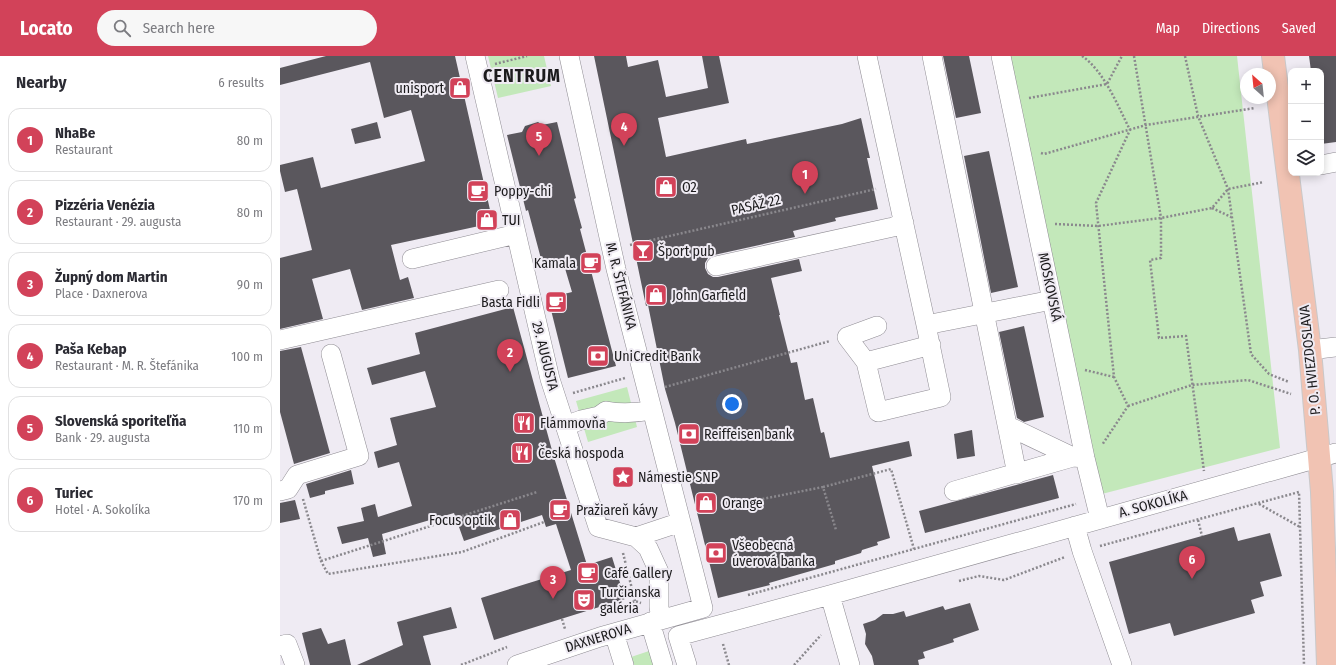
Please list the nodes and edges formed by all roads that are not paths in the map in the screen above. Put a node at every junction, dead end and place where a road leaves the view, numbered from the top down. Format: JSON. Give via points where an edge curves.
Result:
{"nodes":[{"id":1,"x":570,"y":56,"type":"edge"},
{"id":2,"x":867,"y":56,"type":"edge"},
{"id":3,"x":932,"y":56,"type":"edge"},
{"id":4,"x":1001,"y":56,"type":"edge"},
{"id":5,"x":1273,"y":56,"type":"edge"},
{"id":6,"x":476,"y":62,"type":"edge"},
{"id":7,"x":1336,"y":162,"type":"edge"},
{"id":8,"x":1288,"y":163,"type":"edge"},
{"id":9,"x":1324,"y":164,"type":"edge"},
{"id":10,"x":1290,"y":176,"type":"edge"},
{"id":11,"x":904,"y":223,"type":"junction"},
{"id":12,"x":516,"y":234,"type":"junction"},
{"id":13,"x":412,"y":258,"type":"dead end"},
{"id":14,"x":716,"y":266,"type":"dead end"},
{"id":15,"x":499,"y":290,"type":"dead end"},
{"id":16,"x":1052,"y":300,"type":"junction"},
{"id":17,"x":984,"y":313,"type":"junction"},
{"id":18,"x":926,"y":325,"type":"junction"},
{"id":19,"x":877,"y":326,"type":"dead end"},
{"id":20,"x":280,"y":340,"type":"edge"},
{"id":21,"x":931,"y":345,"type":"junction"},
{"id":22,"x":1336,"y":347,"type":"edge"},
{"id":23,"x":1310,"y":350,"type":"junction"},
{"id":24,"x":331,"y":354,"type":"dead end"},
{"id":25,"x":866,"y":362,"type":"junction"},
{"id":26,"x":650,"y":401,"type":"junction"},
{"id":27,"x":565,"y":426,"type":"junction"},
{"id":28,"x":1008,"y":426,"type":"junction"},
{"id":29,"x":1328,"y":455,"type":"edge"},
{"id":30,"x":1079,"y":458,"type":"junction"},
{"id":31,"x":1017,"y":474,"type":"junction"},
{"id":32,"x":280,"y":491,"type":"edge"},
{"id":33,"x":954,"y":491,"type":"dead end"},
{"id":34,"x":1100,"y":519,"type":"junction"},
{"id":35,"x":681,"y":522,"type":"junction"},
{"id":36,"x":1075,"y":526,"type":"junction"},
{"id":37,"x":636,"y":537,"type":"junction"},
{"id":38,"x":830,"y":595,"type":"junction"},
{"id":39,"x":703,"y":608,"type":"joint"},
{"id":40,"x":655,"y":621,"type":"junction"},
{"id":41,"x":614,"y":633,"type":"junction"},
{"id":42,"x":280,"y":646,"type":"edge"},
{"id":43,"x":295,"y":665,"type":"edge"},
{"id":44,"x":517,"y":665,"type":"edge"},
{"id":45,"x":624,"y":665,"type":"edge"},
{"id":46,"x":663,"y":665,"type":"edge"},
{"id":47,"x":687,"y":665,"type":"edge"},
{"id":48,"x":850,"y":665,"type":"edge"},
{"id":49,"x":1122,"y":665,"type":"edge"},
{"id":50,"x":1328,"y":665,"type":"edge"}],
"edges":[{"from":1,"to":26,"type":"street","name":"M. R. ŠTEFÁNIKA","via":[[612,250]]},
{"from":2,"to":11,"type":"street"},
{"from":3,"to":17,"type":"street"},
{"from":4,"to":16,"type":"street","name":"MOSKOVSKÁ"},
{"from":5,"to":8,"type":"main road","name":"P. O. HVIEZDOSLAVA"},
{"from":6,"to":12,"type":"street","name":"29. AUGUSTA"},
{"from":7,"to":9,"type":"street"},
{"from":10,"to":23,"type":"main road","name":"P. O. HVIEZDOSLAVA"},
{"from":11,"to":14,"type":"street"},
{"from":11,"to":18,"type":"street"},
{"from":12,"to":13,"type":"street"},
{"from":12,"to":27,"type":"street","name":"29. AUGUSTA","via":[[550,379]]},
{"from":15,"to":20,"type":"street"},
{"from":16,"to":17,"type":"street"},
{"from":16,"to":30,"type":"street","name":"MOSKOVSKÁ","via":[[1066,366]]},
{"from":17,"to":18,"type":"street"},
{"from":17,"to":28,"type":"street"},
{"from":18,"to":21,"type":"street"},
{"from":19,"to":25,"type":"street","via":[[847,337]]},
{"from":21,"to":25,"type":"street"},
{"from":21,"to":25,"type":"street","via":[[941,398],[878,412]]},
{"from":22,"to":23,"type":"street"},
{"from":23,"to":29,"type":"main road","name":"P. O. HVIEZDOSLAVA"},
{"from":24,"to":32,"type":"street","via":[[359,456],[297,475],[288,489]]},
{"from":26,"to":27,"type":"street","via":[[634,413],[606,411],[599,416]]},
{"from":26,"to":35,"type":"street","name":"M. R. ŠTEFÁNIKA"},
{"from":27,"to":37,"type":"street","name":"29. AUGUSTA","via":[[598,526]]},
{"from":28,"to":30,"type":"street"},
{"from":28,"to":31,"type":"street"},
{"from":29,"to":34,"type":"street","name":"A. SOKOLÍKA"},
{"from":29,"to":50,"type":"main road","name":"P. O. HVIEZDOSLAVA","via":[[1325,563]]},
{"from":30,"to":31,"type":"street"},
{"from":30,"to":34,"type":"street","name":"MOSKOVSKÁ"},
{"from":31,"to":33,"type":"street"},
{"from":34,"to":36,"type":"street","name":"A. SOKOLÍKA"},
{"from":35,"to":37,"type":"street"},
{"from":35,"to":39,"type":"street","name":"M. R. ŠTEFÁNIKA"},
{"from":36,"to":38,"type":"street","name":"A. SOKOLÍKA"},
{"from":36,"to":49,"type":"street"},
{"from":37,"to":40,"type":"street","via":[[648,548],[659,572],[659,607]]},
{"from":38,"to":47,"type":"street","via":[[678,636]]},
{"from":38,"to":48,"type":"street"},
{"from":39,"to":40,"type":"street","name":"DAXNEROVA"},
{"from":40,"to":41,"type":"street","name":"DAXNEROVA"},
{"from":40,"to":46,"type":"street"},
{"from":41,"to":44,"type":"street","name":"DAXNEROVA"},
{"from":41,"to":45,"type":"street"},
{"from":42,"to":43,"type":"street","via":[[287,644]]}]}
